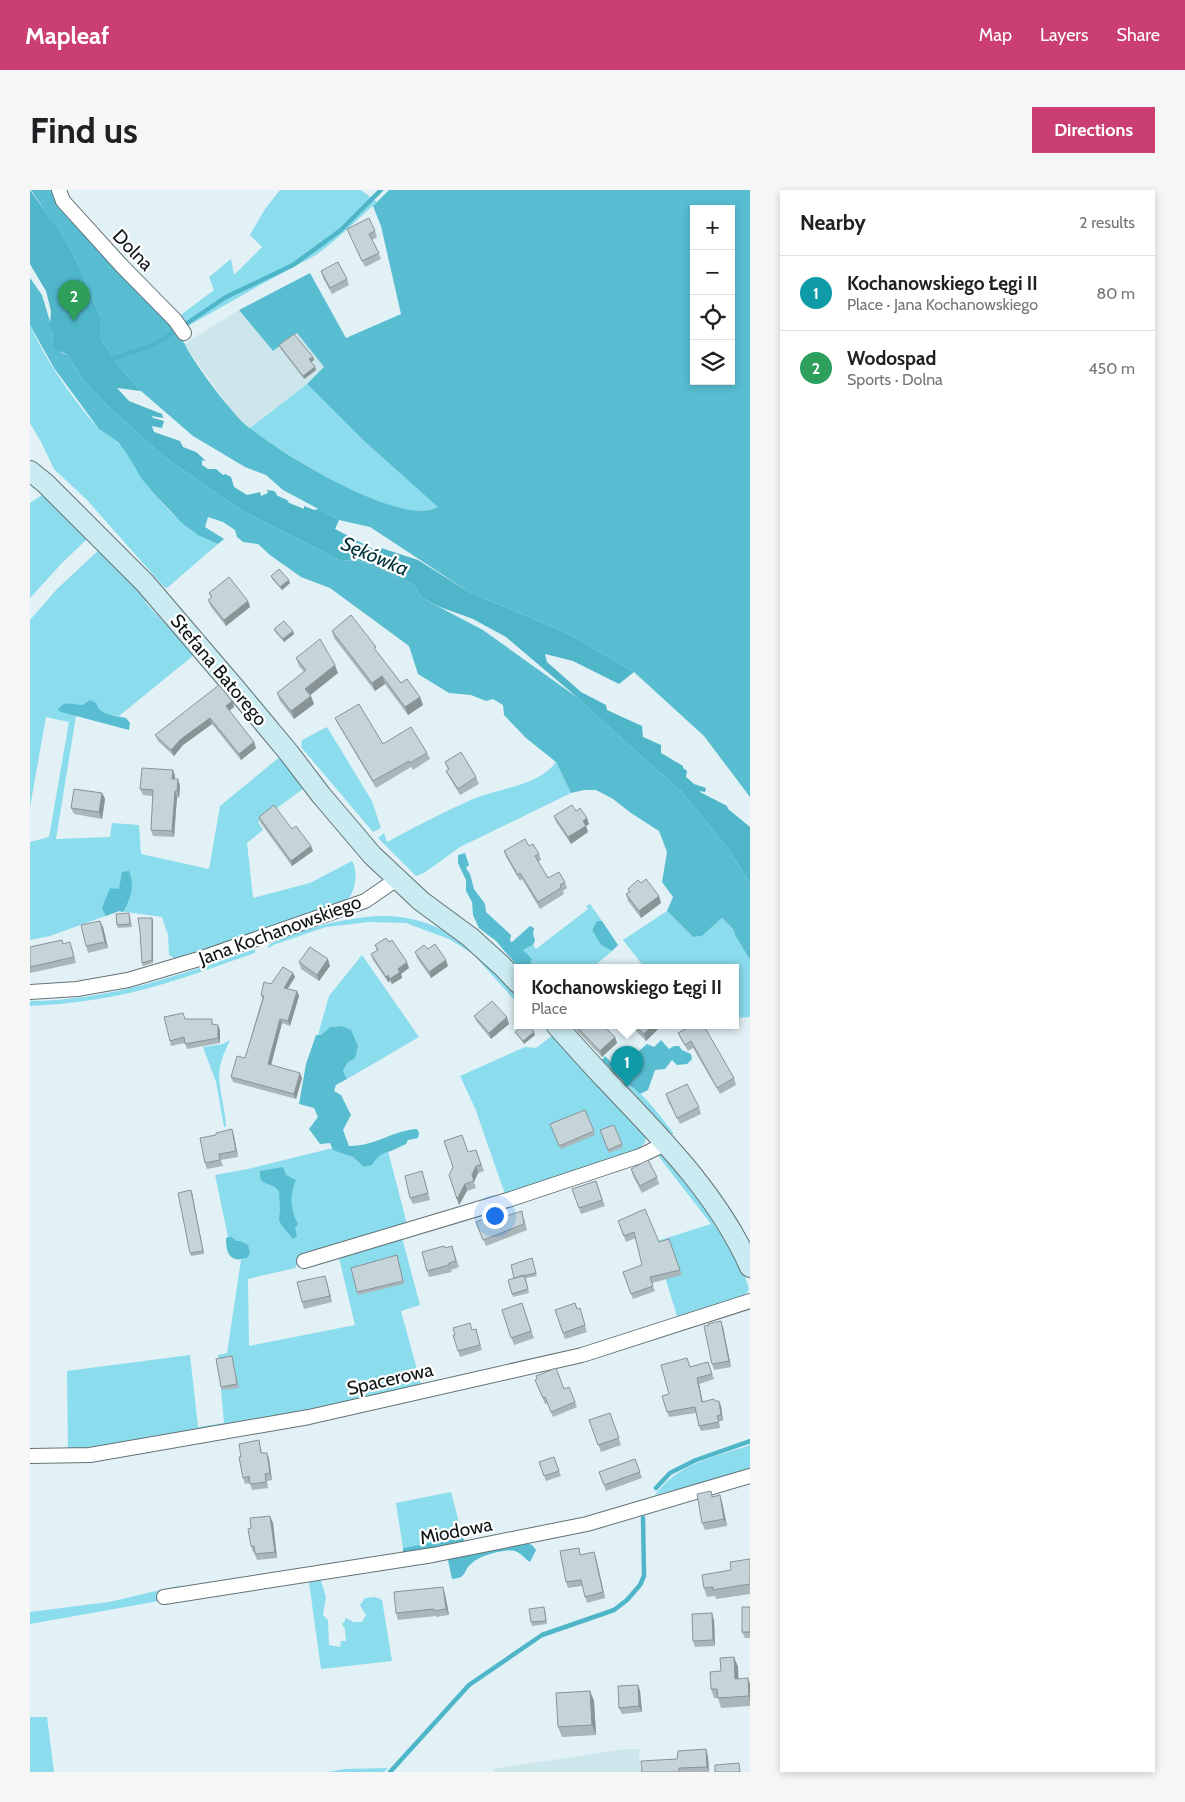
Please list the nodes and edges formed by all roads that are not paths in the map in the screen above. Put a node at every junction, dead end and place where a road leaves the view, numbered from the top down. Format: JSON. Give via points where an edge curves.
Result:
{"nodes":[{"id":1,"x":59,"y":190,"type":"edge"},
{"id":2,"x":184,"y":333,"type":"dead end"},
{"id":3,"x":30,"y":471,"type":"edge"},
{"id":4,"x":397,"y":879,"type":"junction"},
{"id":5,"x":514,"y":979,"type":"edge"},
{"id":6,"x":30,"y":992,"type":"edge"},
{"id":7,"x":560,"y":1029,"type":"edge"},
{"id":8,"x":667,"y":1143,"type":"junction"},
{"id":9,"x":304,"y":1261,"type":"dead end"},
{"id":10,"x":750,"y":1268,"type":"edge"},
{"id":11,"x":750,"y":1302,"type":"edge"},
{"id":12,"x":30,"y":1456,"type":"edge"},
{"id":13,"x":750,"y":1476,"type":"edge"},
{"id":14,"x":164,"y":1597,"type":"dead end"}],
"edges":[{"from":1,"to":2,"type":"street","name":"Dolna","via":[[63,201]]},
{"from":3,"to":4,"type":"street","name":"Stefana Batorego","via":[[145,583],[354,835]]},
{"from":4,"to":5,"type":"street","via":[[470,937]]},
{"from":4,"to":6,"type":"street","name":"Jana Kochanowskiego","via":[[365,900],[199,959],[128,980],[77,989]]},
{"from":7,"to":8,"type":"street"},
{"from":8,"to":9,"type":"street","via":[[640,1156],[511,1199]]},
{"from":8,"to":10,"type":"street","via":[[699,1182],[734,1234]]},
{"from":11,"to":12,"type":"street","name":"Spacerowa","via":[[582,1355],[308,1417],[90,1455]]},
{"from":13,"to":14,"type":"street","name":"Miodowa","via":[[587,1524],[433,1555]]}]}
